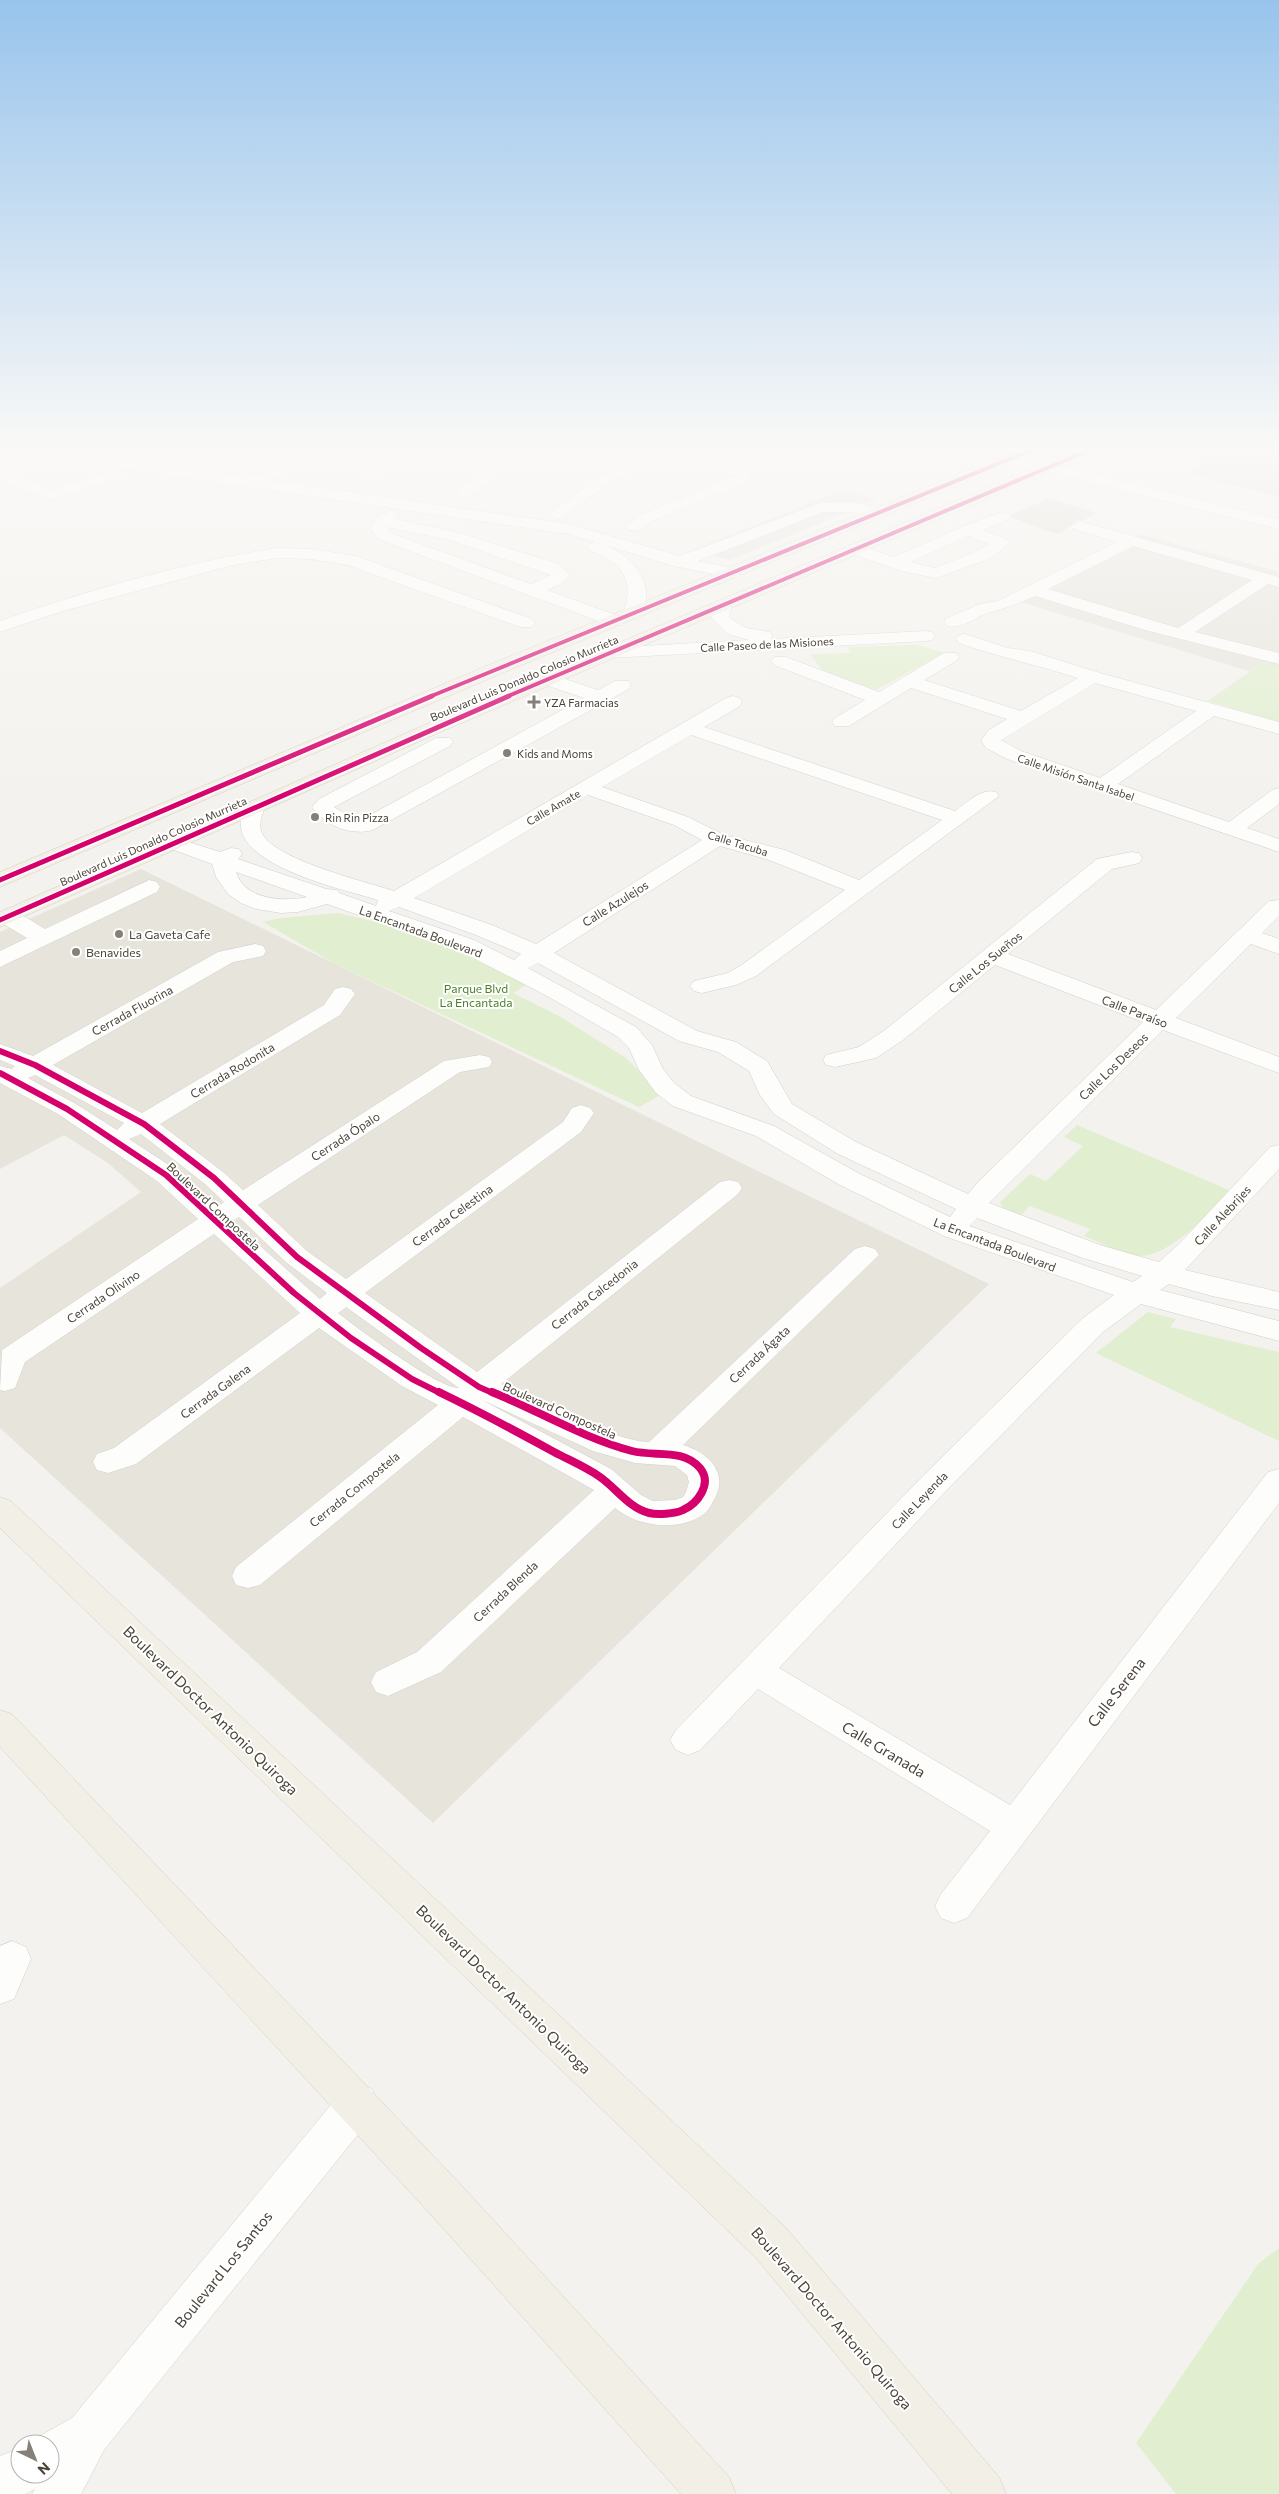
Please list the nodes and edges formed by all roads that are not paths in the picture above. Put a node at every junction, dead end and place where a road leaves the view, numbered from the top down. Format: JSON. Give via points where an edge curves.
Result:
{"nodes":[{"id":1,"x":204,"y":567,"type":"edge"},
{"id":2,"x":371,"y":567,"type":"edge"},
{"id":3,"x":470,"y":567,"type":"edge"},
{"id":4,"x":551,"y":567,"type":"edge"},
{"id":5,"x":630,"y":567,"type":"edge"},
{"id":6,"x":649,"y":567,"type":"edge"},
{"id":7,"x":747,"y":567,"type":"edge"},
{"id":8,"x":813,"y":567,"type":"edge"},
{"id":9,"x":908,"y":567,"type":"edge"},
{"id":10,"x":951,"y":567,"type":"edge"},
{"id":11,"x":1079,"y":567,"type":"edge"},
{"id":12,"x":1226,"y":567,"type":"edge"},
{"id":13,"x":675,"y":568,"type":"junction"},
{"id":14,"x":733,"y":573,"type":"junction"},
{"id":15,"x":1272,"y":580,"type":"edge"},
{"id":16,"x":532,"y":590,"type":"junction"},
{"id":17,"x":690,"y":590,"type":"junction"},
{"id":18,"x":1034,"y":590,"type":"junction"},
{"id":19,"x":723,"y":605,"type":"junction"},
{"id":20,"x":632,"y":614,"type":"junction"},
{"id":21,"x":615,"y":621,"type":"junction"},
{"id":22,"x":526,"y":623,"type":"dead end"},
{"id":23,"x":0,"y":627,"type":"edge"},
{"id":24,"x":965,"y":630,"type":"junction"},
{"id":25,"x":924,"y":633,"type":"junction"},
{"id":26,"x":1180,"y":634,"type":"junction"},
{"id":27,"x":562,"y":642,"type":"junction"},
{"id":28,"x":608,"y":653,"type":"junction"},
{"id":29,"x":950,"y":657,"type":"dead end"},
{"id":30,"x":1279,"y":659,"type":"edge"},
{"id":31,"x":780,"y":661,"type":"dead end"},
{"id":32,"x":555,"y":676,"type":"junction"},
{"id":33,"x":1093,"y":676,"type":"junction"},
{"id":34,"x":910,"y":682,"type":"junction"},
{"id":35,"x":880,"y":699,"type":"junction"},
{"id":36,"x":733,"y":702,"type":"dead end"},
{"id":37,"x":1210,"y":710,"type":"junction"},
{"id":38,"x":1022,"y":718,"type":"junction"},
{"id":39,"x":842,"y":722,"type":"dead end"},
{"id":40,"x":689,"y":728,"type":"junction"},
{"id":41,"x":1279,"y":728,"type":"edge"},
{"id":42,"x":429,"y":737,"type":"junction"},
{"id":43,"x":333,"y":738,"type":"junction"},
{"id":44,"x":481,"y":762,"type":"junction"},
{"id":45,"x":1102,"y":786,"type":"junction"},
{"id":46,"x":586,"y":788,"type":"junction"},
{"id":47,"x":1279,"y":794,"type":"edge"},
{"id":48,"x":282,"y":795,"type":"junction"},
{"id":49,"x":989,"y":796,"type":"dead end"},
{"id":50,"x":255,"y":807,"type":"junction"},
{"id":51,"x":956,"y":818,"type":"junction"},
{"id":52,"x":1231,"y":830,"type":"junction"},
{"id":53,"x":717,"y":839,"type":"junction"},
{"id":54,"x":173,"y":843,"type":"junction"},
{"id":55,"x":258,"y":844,"type":"junction"},
{"id":56,"x":1279,"y":846,"type":"edge"},
{"id":57,"x":1131,"y":858,"type":"dead end"},
{"id":58,"x":222,"y":860,"type":"junction"},
{"id":59,"x":0,"y":880,"type":"edge"},
{"id":60,"x":149,"y":887,"type":"dead end"},
{"id":61,"x":334,"y":889,"type":"junction"},
{"id":62,"x":862,"y":889,"type":"junction"},
{"id":63,"x":396,"y":898,"type":"junction"},
{"id":64,"x":1277,"y":906,"type":"dead end"},
{"id":65,"x":374,"y":913,"type":"junction"},
{"id":66,"x":4,"y":918,"type":"edge"},
{"id":67,"x":1247,"y":935,"type":"junction"},
{"id":68,"x":44,"y":938,"type":"junction"},
{"id":69,"x":1279,"y":947,"type":"edge"},
{"id":70,"x":255,"y":951,"type":"dead end"},
{"id":71,"x":537,"y":953,"type":"junction"},
{"id":72,"x":992,"y":956,"type":"junction"},
{"id":73,"x":0,"y":960,"type":"edge"},
{"id":74,"x":514,"y":969,"type":"junction"},
{"id":75,"x":702,"y":986,"type":"dead end"},
{"id":76,"x":344,"y":994,"type":"dead end"},
{"id":77,"x":1159,"y":1020,"type":"junction"},
{"id":78,"x":688,"y":1036,"type":"junction"},
{"id":79,"x":0,"y":1051,"type":"edge"},
{"id":80,"x":646,"y":1059,"type":"junction"},
{"id":81,"x":835,"y":1060,"type":"dead end"},
{"id":82,"x":480,"y":1062,"type":"dead end"},
{"id":83,"x":1279,"y":1066,"type":"edge"},
{"id":84,"x":16,"y":1072,"type":"edge"},
{"id":85,"x":773,"y":1095,"type":"junction"},
{"id":86,"x":581,"y":1113,"type":"dead end"},
{"id":87,"x":727,"y":1117,"type":"junction"},
{"id":88,"x":144,"y":1124,"type":"junction"},
{"id":89,"x":114,"y":1139,"type":"junction"},
{"id":90,"x":1279,"y":1153,"type":"edge"},
{"id":91,"x":729,"y":1188,"type":"dead end"},
{"id":92,"x":240,"y":1204,"type":"junction"},
{"id":93,"x":972,"y":1206,"type":"junction"},
{"id":94,"x":214,"y":1221,"type":"junction"},
{"id":95,"x":954,"y":1230,"type":"junction"},
{"id":96,"x":865,"y":1256,"type":"dead end"},
{"id":97,"x":1163,"y":1274,"type":"junction"},
{"id":98,"x":346,"y":1293,"type":"junction"},
{"id":99,"x":1136,"y":1293,"type":"junction"},
{"id":100,"x":1279,"y":1301,"type":"edge"},
{"id":101,"x":320,"y":1314,"type":"junction"},
{"id":102,"x":1279,"y":1331,"type":"edge"},
{"id":103,"x":5,"y":1381,"type":"dead end"},
{"id":104,"x":469,"y":1395,"type":"junction"},
{"id":105,"x":656,"y":1453,"type":"junction"},
{"id":106,"x":108,"y":1462,"type":"dead end"},
{"id":107,"x":1279,"y":1480,"type":"edge"},
{"id":108,"x":615,"y":1489,"type":"junction"},
{"id":109,"x":0,"y":1509,"type":"edge"},
{"id":110,"x":248,"y":1576,"type":"dead end"},
{"id":111,"x":756,"y":1671,"type":"junction"},
{"id":112,"x":388,"y":1682,"type":"dead end"},
{"id":113,"x":0,"y":1724,"type":"edge"},
{"id":114,"x":688,"y":1740,"type":"dead end"},
{"id":115,"x":1013,"y":1826,"type":"junction"},
{"id":116,"x":954,"y":1906,"type":"dead end"},
{"id":117,"x":358,"y":2103,"type":"junction"},
{"id":118,"x":69,"y":2444,"type":"edge"},
{"id":119,"x":56,"y":2494,"type":"edge"},
{"id":120,"x":712,"y":2494,"type":"edge"},
{"id":121,"x":982,"y":2494,"type":"edge"}],
"edges":[{"from":1,"to":23,"type":"street","via":[[56,607]]},
{"from":2,"to":22,"type":"street"},
{"from":3,"to":16,"type":"street"},
{"from":4,"to":16,"type":"street","via":[[562,575]]},
{"from":5,"to":20,"type":"street","via":[[635,578],[637,602]]},
{"from":6,"to":13,"type":"street"},
{"from":7,"to":14,"type":"main road","name":"Boulevard Luis Donaldo Colosio Murrieta"},
{"from":8,"to":19,"type":"main road","name":"Boulevard Luis Donaldo Colosio Murrieta"},
{"from":9,"to":10,"type":"street","via":[[936,573]]},
{"from":11,"to":18,"type":"street"},
{"from":12,"to":15,"type":"street"},
{"from":13,"to":14,"type":"street"},
{"from":13,"to":17,"type":"street"},
{"from":14,"to":17,"type":"main road","name":"Boulevard Luis Donaldo Colosio Murrieta"},
{"from":15,"to":26,"type":"street"},
{"from":16,"to":21,"type":"street"},
{"from":17,"to":20,"type":"main road","name":"Boulevard Luis Donaldo Colosio Murrieta"},
{"from":18,"to":24,"type":"street","via":[[1003,606],[1000,614]]},
{"from":18,"to":26,"type":"street"},
{"from":19,"to":25,"type":"street","name":"Calle Paseo de las Misiones","via":[[720,618],[726,625],[748,636]]},
{"from":19,"to":28,"type":"main road","name":"Boulevard Luis Donaldo Colosio Murrieta"},
{"from":20,"to":21,"type":"main road","name":"Boulevard Luis Donaldo Colosio Murrieta"},
{"from":21,"to":27,"type":"main road","name":"Boulevard Luis Donaldo Colosio Murrieta"},
{"from":24,"to":25,"type":"street","via":[[931,623]]},
{"from":24,"to":33,"type":"street","via":[[1006,653],[1024,655]]},
{"from":25,"to":28,"type":"street","name":"Calle Paseo de las Misiones"},
{"from":26,"to":30,"type":"street"},
{"from":27,"to":42,"type":"main road","via":[[510,672],[433,705],[418,715]]},
{"from":27,"to":43,"type":"main road","name":"Boulevard Luis Donaldo Colosio Murrieta"},
{"from":28,"to":32,"type":"main road","name":"Boulevard Luis Donaldo Colosio Murrieta"},
{"from":29,"to":34,"type":"street"},
{"from":31,"to":35,"type":"street"},
{"from":32,"to":42,"type":"main road","name":"Boulevard Luis Donaldo Colosio Murrieta"},
{"from":32,"to":44,"type":"street","via":[[611,691]]},
{"from":33,"to":37,"type":"street"},
{"from":33,"to":38,"type":"street","name":"Calle Misión Santa Isabel"},
{"from":34,"to":35,"type":"street"},
{"from":34,"to":38,"type":"street"},
{"from":35,"to":39,"type":"street"},
{"from":36,"to":40,"type":"street","name":"Calle Amate"},
{"from":37,"to":41,"type":"street"},
{"from":37,"to":45,"type":"street"},
{"from":38,"to":45,"type":"street","name":"Calle Misión Santa Isabel","via":[[996,734],[992,744]]},
{"from":40,"to":46,"type":"street","name":"Calle Amate"},
{"from":40,"to":51,"type":"street"},
{"from":42,"to":44,"type":"street"},
{"from":42,"to":44,"type":"street","via":[[326,803],[322,807],[326,813],[362,828]]},
{"from":42,"to":48,"type":"main road","name":"Boulevard Luis Donaldo Colosio Murrieta"},
{"from":43,"to":48,"type":"main road","via":[[344,749],[344,755],[290,785]]},
{"from":43,"to":59,"type":"main road","name":"Boulevard Luis Donaldo Colosio Murrieta"},
{"from":45,"to":52,"type":"street","name":"Calle Misión Santa Isabel"},
{"from":46,"to":53,"type":"street","name":"Calle Tacuba","via":[[681,821]]},
{"from":46,"to":63,"type":"street","name":"Calle Amate"},
{"from":47,"to":52,"type":"street"},
{"from":48,"to":50,"type":"main road","name":"Boulevard Luis Donaldo Colosio Murrieta"},
{"from":49,"to":51,"type":"street"},
{"from":50,"to":54,"type":"main road","name":"Boulevard Luis Donaldo Colosio Murrieta"},
{"from":50,"to":55,"type":"street","via":[[250,819],[251,832]]},
{"from":51,"to":62,"type":"street"},
{"from":52,"to":56,"type":"street","name":"Calle Misión Santa Isabel"},
{"from":53,"to":62,"type":"street","name":"Calle Tacuba","via":[[777,855]]},
{"from":53,"to":71,"type":"street","name":"Calle Azulejos"},
{"from":54,"to":58,"type":"street","name":"La Encantada Boulevard"},
{"from":54,"to":66,"type":"main road","name":"Boulevard Luis Donaldo Colosio Murrieta"},
{"from":55,"to":58,"type":"street"},
{"from":55,"to":61,"type":"street","name":"La Encantada Boulevard"},
{"from":57,"to":72,"type":"street","name":"Calle Los Sueños","via":[[1105,864]]},
{"from":58,"to":61,"type":"street","name":"La Encantada Boulevard"},
{"from":60,"to":68,"type":"street"},
{"from":61,"to":63,"type":"street","name":"La Encantada Boulevard"},
{"from":61,"to":65,"type":"street","name":"La Encantada Boulevard"},
{"from":62,"to":75,"type":"street","via":[[748,971],[730,980]]},
{"from":63,"to":65,"type":"street","name":"Calle Amate"},
{"from":63,"to":71,"type":"street","name":"La Encantada Boulevard"},
{"from":64,"to":67,"type":"street","name":"Calle Los Deseos"},
{"from":65,"to":74,"type":"street","name":"La Encantada Boulevard","via":[[466,945]]},
{"from":66,"to":68,"type":"street"},
{"from":67,"to":69,"type":"street"},
{"from":67,"to":77,"type":"street","name":"Calle Los Deseos"},
{"from":68,"to":73,"type":"street"},
{"from":70,"to":84,"type":"street","name":"Cerrada Fluorina","via":[[226,957]]},
{"from":71,"to":74,"type":"street","name":"Calle Azulejos"},
{"from":71,"to":78,"type":"street","name":"La Encantada Boulevard","via":[[626,999]]},
{"from":72,"to":77,"type":"street","name":"Calle Paraíso"},
{"from":72,"to":81,"type":"street","name":"Calle Los Sueños","via":[[880,1045],[855,1057]]},
{"from":74,"to":80,"type":"street","name":"La Encantada Boulevard","via":[[627,1032],[640,1045]]},
{"from":76,"to":88,"type":"street","name":"Cerrada Rodonita","via":[[332,1010]]},
{"from":77,"to":83,"type":"street","name":"Calle Paraíso"},
{"from":77,"to":93,"type":"street","name":"Calle Los Deseos"},
{"from":78,"to":80,"type":"street","via":[[661,1043],[650,1050]]},
{"from":78,"to":85,"type":"street","name":"La Encantada Boulevard","via":[[727,1047],[747,1058],[758,1066]]},
{"from":79,"to":84,"type":"street","name":"Boulevard Compostela"},
{"from":80,"to":87,"type":"street","name":"La Encantada Boulevard","via":[[665,1088],[682,1101]]},
{"from":82,"to":92,"type":"street","name":"Cerrada Ópalo","via":[[453,1066]]},
{"from":84,"to":88,"type":"street","name":"Boulevard Compostela"},
{"from":84,"to":89,"type":"street","name":"Boulevard Compostela"},
{"from":85,"to":87,"type":"street","via":[[755,1110]]},
{"from":85,"to":93,"type":"street","name":"La Encantada Boulevard","via":[[783,1109],[847,1148]]},
{"from":86,"to":98,"type":"street","name":"Cerrada Celestina","via":[[572,1127]]},
{"from":87,"to":95,"type":"street","name":"La Encantada Boulevard","via":[[765,1131],[849,1179]]},
{"from":88,"to":89,"type":"street","name":"Cerrada Rodonita"},
{"from":88,"to":92,"type":"street","name":"Boulevard Compostela","via":[[208,1173]]},
{"from":89,"to":94,"type":"street","name":"Boulevard Compostela","via":[[166,1175]]},
{"from":90,"to":97,"type":"street","name":"Calle Alebrijes"},
{"from":91,"to":104,"type":"street","name":"Cerrada Calcedonia"},
{"from":92,"to":94,"type":"street","name":"Cerrada Ópalo"},
{"from":92,"to":98,"type":"street","name":"Boulevard Compostela","via":[[297,1257]]},
{"from":93,"to":95,"type":"street","name":"Calle Los Deseos"},
{"from":93,"to":97,"type":"street","name":"La Encantada Boulevard","via":[[1072,1245]]},
{"from":94,"to":101,"type":"street","name":"Boulevard Compostela"},
{"from":94,"to":103,"type":"street","name":"Cerrada Olivino","via":[[12,1357]]},
{"from":95,"to":99,"type":"street","name":"La Encantada Boulevard"},
{"from":96,"to":105,"type":"street","name":"Cerrada Ágata"},
{"from":97,"to":99,"type":"street","name":"Calle Leyenda"},
{"from":97,"to":100,"type":"street","name":"La Encantada Boulevard"},
{"from":98,"to":101,"type":"street","name":"Cerrada Celestina"},
{"from":98,"to":104,"type":"street","name":"Boulevard Compostela","via":[[421,1348]]},
{"from":99,"to":102,"type":"street","name":"La Encantada Boulevard"},
{"from":99,"to":111,"type":"street","name":"Calle Leyenda","via":[[1092,1325],[933,1485]]},
{"from":101,"to":104,"type":"street","name":"Boulevard Compostela","via":[[412,1379]]},
{"from":101,"to":106,"type":"street","name":"Cerrada Galena","via":[[125,1456]]},
{"from":104,"to":105,"type":"street","name":"Boulevard Compostela","via":[[531,1408],[604,1443],[635,1452]]},
{"from":104,"to":108,"type":"street","name":"Boulevard Compostela","via":[[600,1476]]},
{"from":104,"to":110,"type":"street","name":"Cerrada Compostela"},
{"from":105,"to":108,"type":"street","name":"Boulevard Compostela","via":[[679,1455],[701,1469],[702,1495],[694,1505],[679,1512],[649,1513],[630,1503]]},
{"from":107,"to":115,"type":"street","name":"Calle Serena"},
{"from":108,"to":112,"type":"street","name":"Cerrada Blenda","via":[[429,1662]]},
{"from":109,"to":121,"type":"main road","name":"Boulevard Doctor Antonio Quiroga","via":[[771,2243]]},
{"from":111,"to":114,"type":"street","name":"Calle Leyenda"},
{"from":111,"to":115,"type":"street","name":"Calle Granada"},
{"from":113,"to":117,"type":"main road"},
{"from":115,"to":116,"type":"street","name":"Calle Serena"},
{"from":117,"to":118,"type":"street","name":"Boulevard Los Santos"},
{"from":117,"to":120,"type":"main road","via":[[591,2356]]},
{"from":118,"to":119,"type":"street","name":"Boulevard Los Santos"}]}
